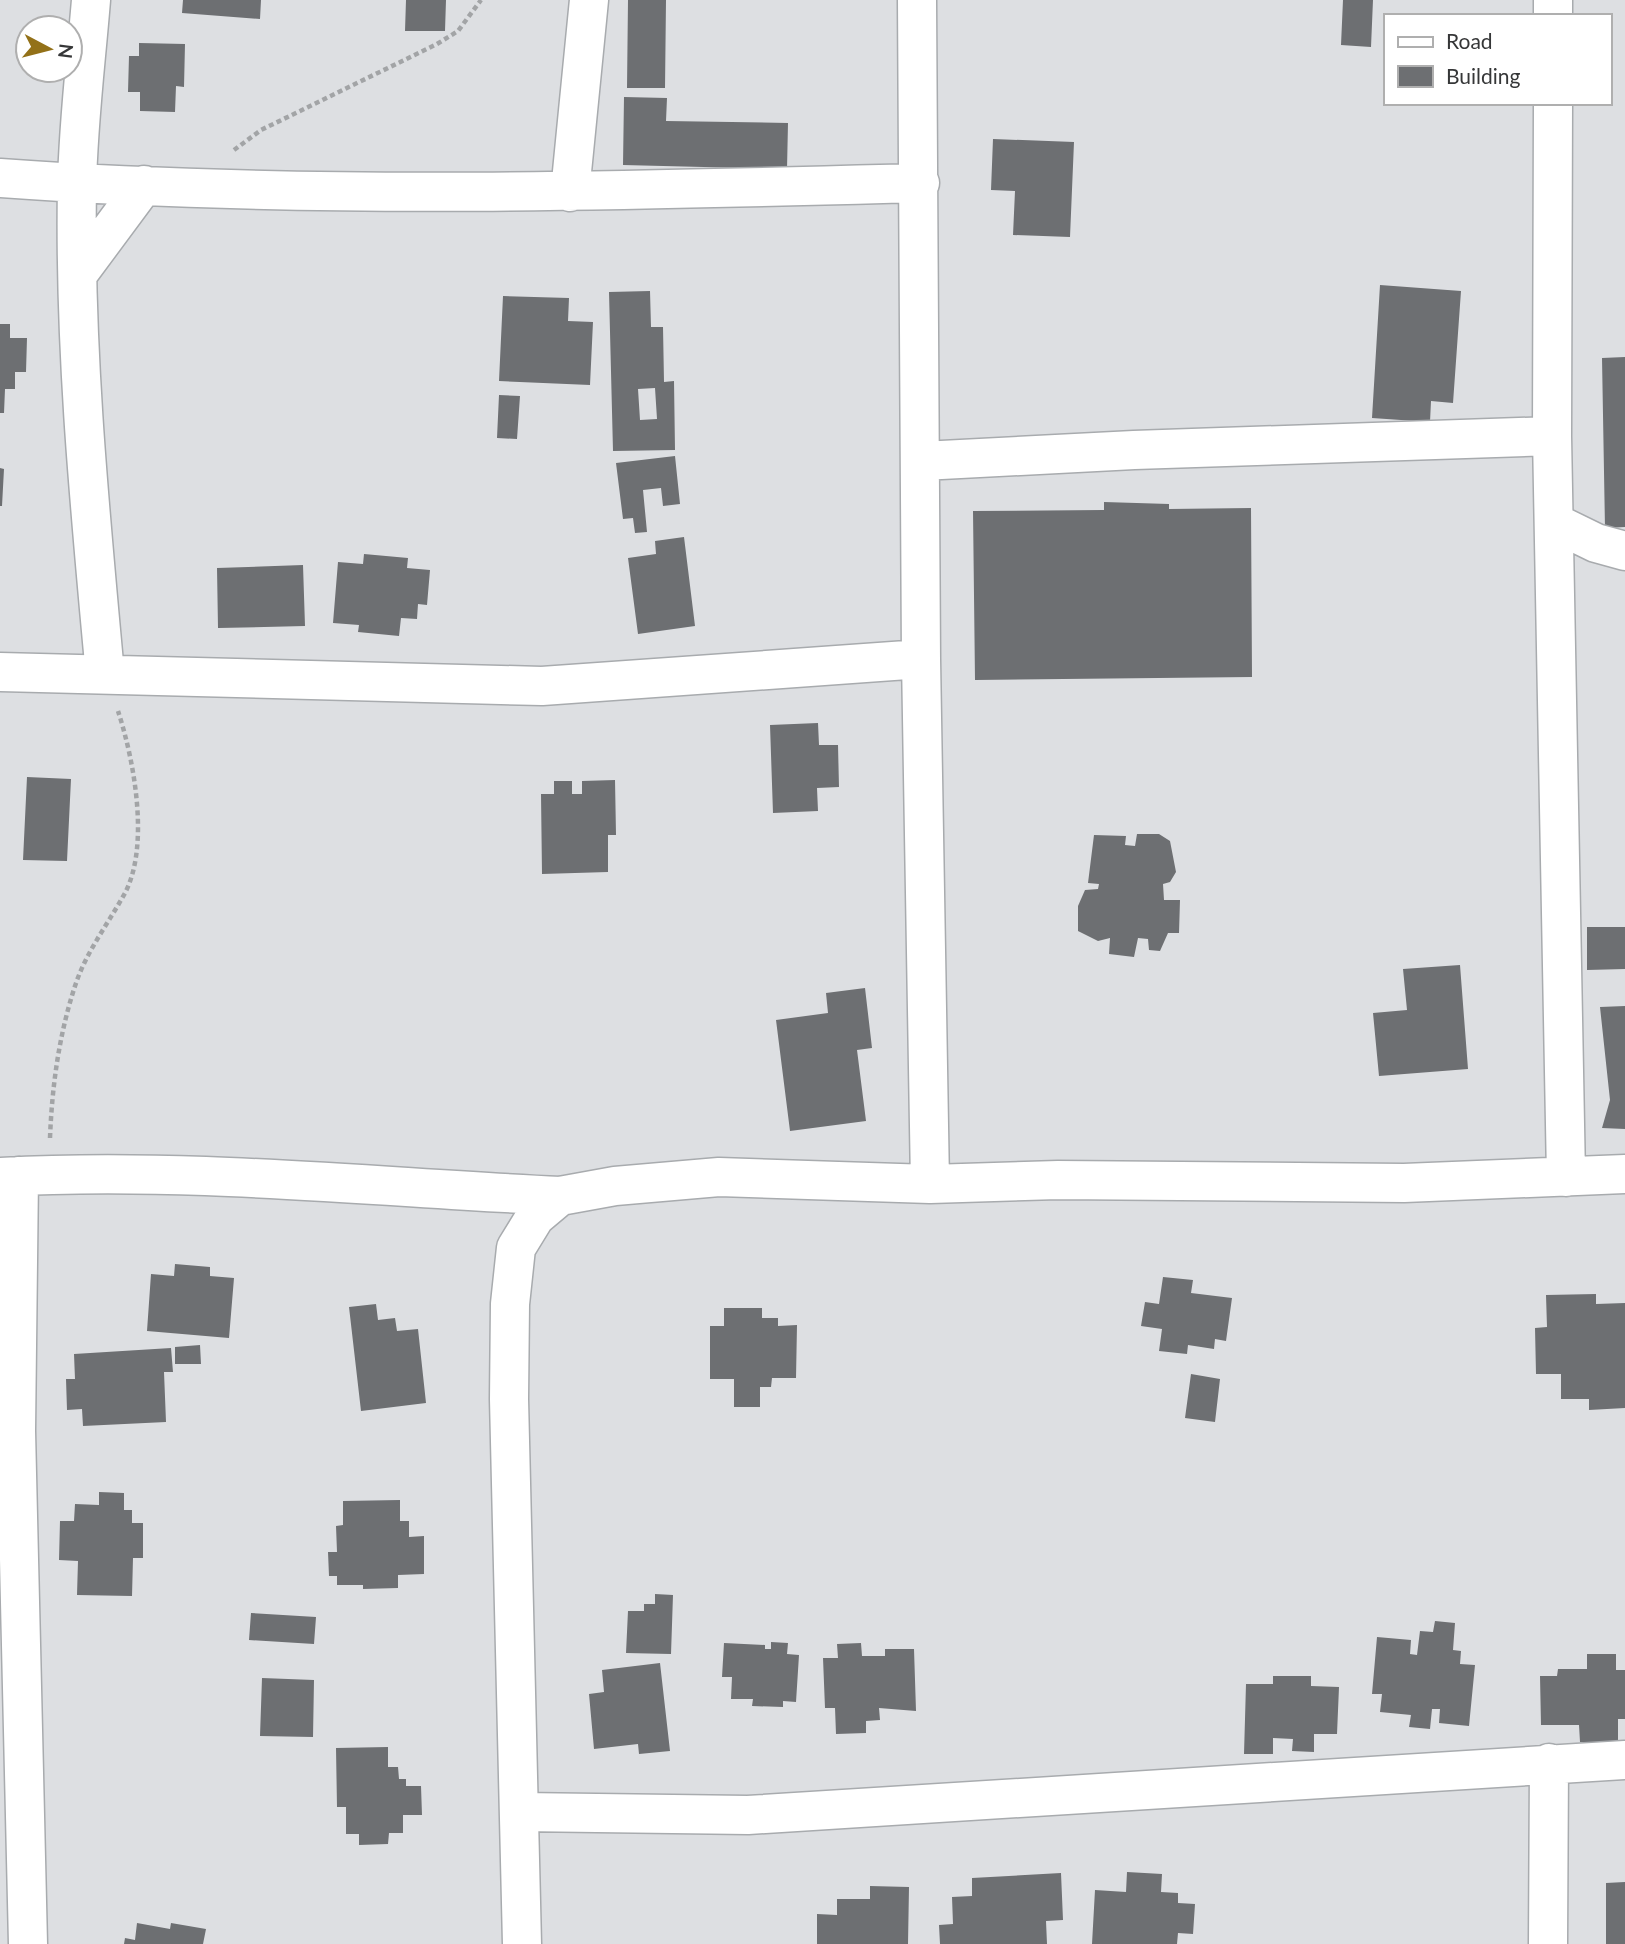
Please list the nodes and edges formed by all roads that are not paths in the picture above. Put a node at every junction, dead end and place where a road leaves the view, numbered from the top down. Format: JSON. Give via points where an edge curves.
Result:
{"nodes":[{"id":1,"x":91,"y":0,"type":"edge"},
{"id":2,"x":589,"y":0,"type":"edge"},
{"id":3,"x":917,"y":0,"type":"edge"},
{"id":4,"x":1553,"y":105,"type":"edge"},
{"id":5,"x":0,"y":178,"type":"edge"},
{"id":6,"x":920,"y":183,"type":"junction"},
{"id":7,"x":77,"y":184,"type":"junction"},
{"id":8,"x":144,"y":185,"type":"junction"},
{"id":9,"x":570,"y":192,"type":"junction"},
{"id":10,"x":78,"y":274,"type":"junction"},
{"id":11,"x":1552,"y":436,"type":"junction"},
{"id":12,"x":922,"y":461,"type":"junction"},
{"id":13,"x":1555,"y":523,"type":"junction"},
{"id":14,"x":1625,"y":551,"type":"edge"},
{"id":15,"x":921,"y":659,"type":"junction"},
{"id":16,"x":0,"y":672,"type":"edge"},
{"id":17,"x":105,"y":674,"type":"junction"},
{"id":18,"x":1625,"y":1174,"type":"edge"},
{"id":19,"x":23,"y":1175,"type":"edge"},
{"id":20,"x":1566,"y":1177,"type":"junction"},
{"id":21,"x":930,"y":1184,"type":"junction"},
{"id":22,"x":560,"y":1196,"type":"junction"},
{"id":23,"x":10,"y":1692,"type":"edge"},
{"id":24,"x":1625,"y":1760,"type":"edge"},
{"id":25,"x":1549,"y":1763,"type":"junction"},
{"id":26,"x":521,"y":1812,"type":"junction"},
{"id":27,"x":29,"y":1944,"type":"edge"},
{"id":28,"x":522,"y":1944,"type":"edge"},
{"id":29,"x":1548,"y":1944,"type":"edge"}],
"edges":[{"from":1,"to":7,"type":"street"},
{"from":2,"to":9,"type":"street"},
{"from":3,"to":6,"type":"street"},
{"from":4,"to":11,"type":"street"},
{"from":5,"to":7,"type":"street"},
{"from":6,"to":9,"type":"street"},
{"from":6,"to":12,"type":"street"},
{"from":7,"to":8,"type":"street"},
{"from":7,"to":10,"type":"street"},
{"from":8,"to":9,"type":"street"},
{"from":8,"to":10,"type":"street"},
{"from":10,"to":17,"type":"street","via":[[83,435]]},
{"from":11,"to":12,"type":"street"},
{"from":11,"to":13,"type":"street"},
{"from":12,"to":15,"type":"street"},
{"from":13,"to":14,"type":"street"},
{"from":13,"to":20,"type":"street"},
{"from":15,"to":17,"type":"street","via":[[542,686]]},
{"from":15,"to":21,"type":"street"},
{"from":16,"to":17,"type":"street"},
{"from":18,"to":20,"type":"street"},
{"from":19,"to":22,"type":"street","via":[[241,1177]]},
{"from":19,"to":23,"type":"street"},
{"from":20,"to":21,"type":"street","via":[[1404,1183],[1058,1180]]},
{"from":21,"to":22,"type":"street","via":[[719,1177]]},
{"from":22,"to":26,"type":"street","via":[[535,1217],[516,1248],[510,1304]]},
{"from":23,"to":27,"type":"street"},
{"from":24,"to":25,"type":"street"},
{"from":25,"to":26,"type":"street","via":[[881,1809],[735,1815]]},
{"from":25,"to":29,"type":"street"},
{"from":26,"to":28,"type":"street"}]}
